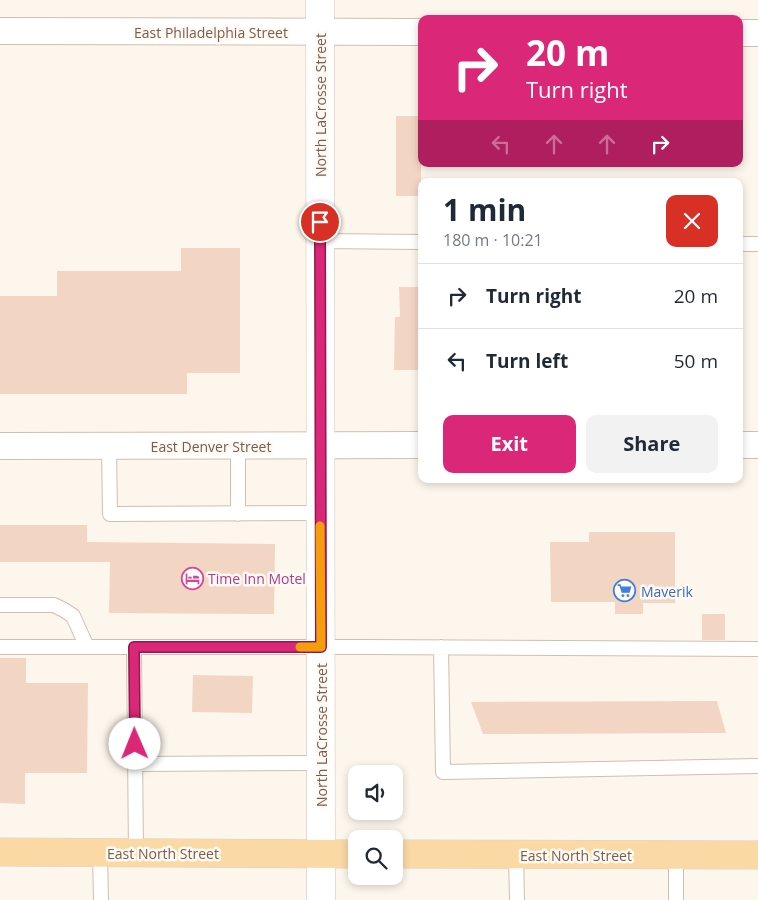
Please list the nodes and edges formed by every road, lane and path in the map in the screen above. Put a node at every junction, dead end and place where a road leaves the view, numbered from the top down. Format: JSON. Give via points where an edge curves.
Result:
{"nodes":[{"id":1,"x":320,"y":0,"type":"edge"},
{"id":2,"x":0,"y":32,"type":"edge"},
{"id":3,"x":320,"y":32,"type":"junction"},
{"id":4,"x":418,"y":32,"type":"edge"},
{"id":5,"x":743,"y":33,"type":"edge"},
{"id":6,"x":758,"y":33,"type":"edge"},
{"id":7,"x":320,"y":241,"type":"junction"},
{"id":8,"x":418,"y":242,"type":"edge"},
{"id":9,"x":743,"y":244,"type":"edge"},
{"id":10,"x":758,"y":244,"type":"edge"},
{"id":11,"x":418,"y":445,"type":"edge"},
{"id":12,"x":743,"y":445,"type":"edge"},
{"id":13,"x":758,"y":445,"type":"edge"},
{"id":14,"x":0,"y":446,"type":"edge"},
{"id":15,"x":109,"y":446,"type":"junction"},
{"id":16,"x":238,"y":446,"type":"junction"},
{"id":17,"x":320,"y":446,"type":"junction"},
{"id":18,"x":320,"y":513,"type":"junction"},
{"id":19,"x":238,"y":514,"type":"junction"},
{"id":20,"x":0,"y":606,"type":"edge"},
{"id":21,"x":0,"y":647,"type":"edge"},
{"id":22,"x":87,"y":647,"type":"junction"},
{"id":23,"x":134,"y":647,"type":"junction"},
{"id":24,"x":321,"y":647,"type":"junction"},
{"id":25,"x":441,"y":647,"type":"junction"},
{"id":26,"x":758,"y":649,"type":"edge"},
{"id":27,"x":321,"y":763,"type":"junction"},
{"id":28,"x":136,"y":764,"type":"junction"},
{"id":29,"x":758,"y":766,"type":"edge"},
{"id":30,"x":0,"y":852,"type":"edge"},
{"id":31,"x":100,"y":852,"type":"junction"},
{"id":32,"x":136,"y":853,"type":"junction"},
{"id":33,"x":321,"y":854,"type":"junction"},
{"id":34,"x":348,"y":854,"type":"edge"},
{"id":35,"x":403,"y":854,"type":"edge"},
{"id":36,"x":516,"y":854,"type":"junction"},
{"id":37,"x":676,"y":855,"type":"junction"},
{"id":38,"x":758,"y":855,"type":"edge"},
{"id":39,"x":101,"y":900,"type":"edge"},
{"id":40,"x":321,"y":900,"type":"edge"},
{"id":41,"x":517,"y":900,"type":"edge"},
{"id":42,"x":676,"y":900,"type":"edge"}],
"edges":[{"from":1,"to":3,"type":"main road","name":"North LaCrosse Street"},
{"from":2,"to":3,"type":"street","name":"East Philadelphia Street"},
{"from":3,"to":4,"type":"street","name":"East Philadelphia Street"},
{"from":3,"to":7,"type":"main road","name":"North LaCrosse Street"},
{"from":5,"to":6,"type":"street"},
{"from":7,"to":8,"type":"lane"},
{"from":7,"to":17,"type":"main road","name":"North LaCrosse Street"},
{"from":9,"to":10,"type":"lane"},
{"from":11,"to":17,"type":"street","name":"East Denver Street"},
{"from":12,"to":13,"type":"street"},
{"from":14,"to":15,"type":"street","name":"East Denver Street"},
{"from":15,"to":16,"type":"street","name":"East Denver Street"},
{"from":15,"to":19,"type":"lane","via":[[110,514]]},
{"from":16,"to":17,"type":"street","name":"East Denver Street"},
{"from":16,"to":19,"type":"lane"},
{"from":17,"to":18,"type":"main road","name":"North LaCrosse Street"},
{"from":18,"to":19,"type":"lane"},
{"from":18,"to":24,"type":"main road","name":"North LaCrosse Street"},
{"from":20,"to":22,"type":"lane","via":[[54,606],[64,610],[73,616]]},
{"from":21,"to":22,"type":"lane"},
{"from":22,"to":23,"type":"lane"},
{"from":23,"to":24,"type":"lane"},
{"from":23,"to":28,"type":"lane"},
{"from":24,"to":25,"type":"lane"},
{"from":24,"to":27,"type":"main road","name":"North LaCrosse Street"},
{"from":25,"to":26,"type":"lane"},
{"from":25,"to":29,"type":"lane","via":[[443,772]]},
{"from":27,"to":28,"type":"lane"},
{"from":27,"to":33,"type":"main road","name":"North LaCrosse Street"},
{"from":28,"to":32,"type":"lane"},
{"from":30,"to":31,"type":"main road","name":"East North Street"},
{"from":31,"to":32,"type":"main road","name":"East North Street"},
{"from":31,"to":39,"type":"lane"},
{"from":32,"to":33,"type":"main road","name":"East North Street"},
{"from":33,"to":34,"type":"main road","name":"East North Street"},
{"from":33,"to":40,"type":"main road","name":"North LaCrosse Street"},
{"from":35,"to":36,"type":"main road","name":"East North Street"},
{"from":36,"to":37,"type":"main road","name":"East North Street"},
{"from":36,"to":41,"type":"lane"},
{"from":37,"to":38,"type":"main road","name":"East North Street"},
{"from":37,"to":42,"type":"lane"}]}
